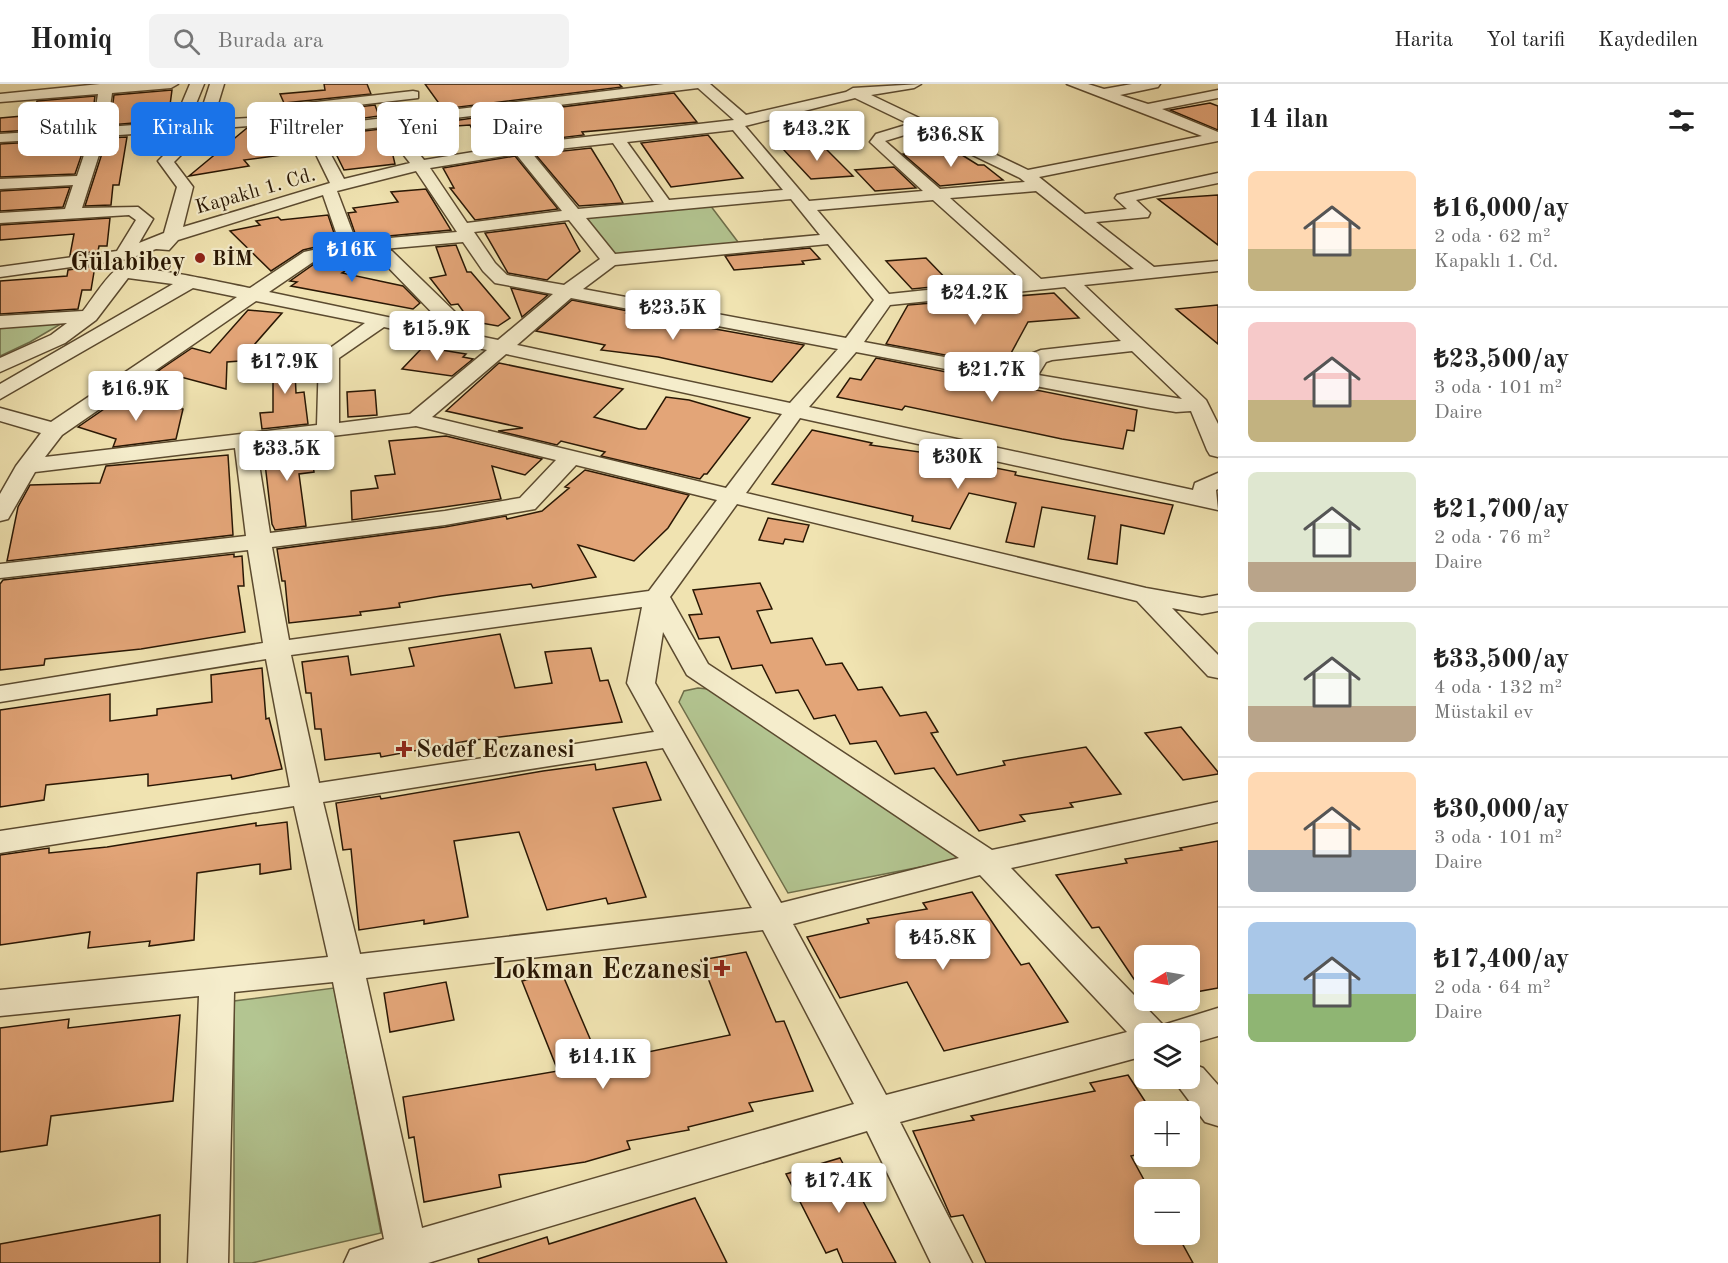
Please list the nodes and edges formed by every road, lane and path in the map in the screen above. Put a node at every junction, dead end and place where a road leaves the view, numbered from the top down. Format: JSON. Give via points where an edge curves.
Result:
{"nodes":[{"id":1,"x":171,"y":84,"type":"edge"},
{"id":2,"x":197,"y":84,"type":"edge"},
{"id":3,"x":217,"y":84,"type":"edge"},
{"id":4,"x":574,"y":84,"type":"edge"},
{"id":5,"x":700,"y":84,"type":"edge"},
{"id":6,"x":836,"y":84,"type":"edge"},
{"id":7,"x":914,"y":84,"type":"edge"},
{"id":8,"x":1074,"y":84,"type":"edge"},
{"id":9,"x":1153,"y":84,"type":"edge"},
{"id":10,"x":1196,"y":84,"type":"edge"},
{"id":11,"x":106,"y":86,"type":"edge"},
{"id":12,"x":29,"y":89,"type":"edge"},
{"id":13,"x":409,"y":90,"type":"edge"},
{"id":14,"x":1106,"y":93,"type":"junction"},
{"id":15,"x":1218,"y":93,"type":"edge"},
{"id":16,"x":855,"y":94,"type":"junction"},
{"id":17,"x":585,"y":97,"type":"junction"},
{"id":18,"x":0,"y":98,"type":"edge"},
{"id":19,"x":104,"y":102,"type":"edge"},
{"id":20,"x":190,"y":102,"type":"edge"},
{"id":21,"x":211,"y":102,"type":"edge"},
{"id":22,"x":542,"y":102,"type":"edge"},
{"id":23,"x":1147,"y":108,"type":"junction"},
{"id":24,"x":235,"y":117,"type":"edge"},
{"id":25,"x":740,"y":122,"type":"junction"},
{"id":26,"x":922,"y":125,"type":"junction"},
{"id":27,"x":11,"y":130,"type":"edge"},
{"id":28,"x":1218,"y":137,"type":"edge"},
{"id":29,"x":617,"y":138,"type":"junction"},
{"id":30,"x":564,"y":144,"type":"edge"},
{"id":31,"x":1180,"y":144,"type":"junction"},
{"id":32,"x":1141,"y":152,"type":"junction"},
{"id":33,"x":92,"y":156,"type":"edge"},
{"id":34,"x":171,"y":156,"type":"edge"},
{"id":35,"x":322,"y":156,"type":"edge"},
{"id":36,"x":413,"y":156,"type":"edge"},
{"id":37,"x":475,"y":156,"type":"edge"},
{"id":38,"x":524,"y":156,"type":"edge"},
{"id":39,"x":1209,"y":156,"type":"dead end"},
{"id":40,"x":420,"y":165,"type":"junction"},
{"id":41,"x":1213,"y":179,"type":"edge"},
{"id":42,"x":84,"y":180,"type":"junction"},
{"id":43,"x":1032,"y":181,"type":"junction"},
{"id":44,"x":0,"y":184,"type":"edge"},
{"id":45,"x":334,"y":188,"type":"junction"},
{"id":46,"x":936,"y":196,"type":"junction"},
{"id":47,"x":799,"y":200,"type":"junction"},
{"id":48,"x":665,"y":206,"type":"junction"},
{"id":49,"x":72,"y":212,"type":"junction"},
{"id":50,"x":575,"y":214,"type":"junction"},
{"id":51,"x":0,"y":218,"type":"edge"},
{"id":52,"x":1080,"y":219,"type":"junction"},
{"id":53,"x":466,"y":232,"type":"junction"},
{"id":54,"x":172,"y":236,"type":"junction"},
{"id":55,"x":832,"y":239,"type":"junction"},
{"id":56,"x":350,"y":247,"type":"junction"},
{"id":57,"x":610,"y":260,"type":"junction"},
{"id":58,"x":152,"y":261,"type":"junction"},
{"id":59,"x":121,"y":264,"type":"junction"},
{"id":60,"x":1218,"y":266,"type":"edge"},
{"id":61,"x":8,"y":272,"type":"edge"},
{"id":62,"x":1150,"y":273,"type":"junction"},
{"id":63,"x":186,"y":281,"type":"junction"},
{"id":64,"x":1070,"y":282,"type":"junction"},
{"id":65,"x":1038,"y":285,"type":"junction"},
{"id":66,"x":567,"y":292,"type":"junction"},
{"id":67,"x":250,"y":296,"type":"junction"},
{"id":68,"x":885,"y":300,"type":"junction"},
{"id":69,"x":88,"y":316,"type":"junction"},
{"id":70,"x":381,"y":321,"type":"junction"},
{"id":71,"x":0,"y":322,"type":"edge"},
{"id":72,"x":468,"y":341,"type":"junction"},
{"id":73,"x":852,"y":344,"type":"junction"},
{"id":74,"x":1137,"y":345,"type":"junction"},
{"id":75,"x":501,"y":348,"type":"junction"},
{"id":76,"x":0,"y":366,"type":"edge"},
{"id":77,"x":1026,"y":378,"type":"junction"},
{"id":78,"x":0,"y":393,"type":"edge"},
{"id":79,"x":1199,"y":404,"type":"junction"},
{"id":80,"x":795,"y":411,"type":"junction"},
{"id":81,"x":0,"y":414,"type":"edge"},
{"id":82,"x":416,"y":420,"type":"junction"},
{"id":83,"x":54,"y":430,"type":"junction"},
{"id":84,"x":328,"y":431,"type":"junction"},
{"id":85,"x":245,"y":443,"type":"junction"},
{"id":86,"x":1216,"y":446,"type":"edge"},
{"id":87,"x":572,"y":457,"type":"junction"},
{"id":88,"x":27,"y":466,"type":"junction"},
{"id":89,"x":1214,"y":490,"type":"edge"},
{"id":90,"x":732,"y":498,"type":"junction"},
{"id":91,"x":0,"y":514,"type":"edge"},
{"id":92,"x":257,"y":542,"type":"junction"},
{"id":93,"x":0,"y":571,"type":"edge"},
{"id":94,"x":1146,"y":596,"type":"junction"},
{"id":95,"x":657,"y":597,"type":"junction"},
{"id":96,"x":1218,"y":603,"type":"edge"},
{"id":97,"x":278,"y":649,"type":"junction"},
{"id":98,"x":1218,"y":670,"type":"edge"},
{"id":99,"x":0,"y":694,"type":"edge"},
{"id":100,"x":671,"y":738,"type":"junction"},
{"id":101,"x":307,"y":795,"type":"junction"},
{"id":102,"x":1218,"y":812,"type":"edge"},
{"id":103,"x":0,"y":842,"type":"edge"},
{"id":104,"x":987,"y":862,"type":"junction"},
{"id":105,"x":773,"y":917,"type":"junction"},
{"id":106,"x":347,"y":968,"type":"junction"},
{"id":107,"x":217,"y":979,"type":"junction"},
{"id":108,"x":0,"y":1003,"type":"edge"},
{"id":109,"x":1218,"y":1022,"type":"edge"},
{"id":110,"x":1140,"y":1023,"type":"edge"},
{"id":111,"x":1200,"y":1027,"type":"edge"},
{"id":112,"x":1134,"y":1045,"type":"edge"},
{"id":113,"x":1199,"y":1089,"type":"edge"},
{"id":114,"x":1218,"y":1111,"type":"edge"},
{"id":115,"x":877,"y":1113,"type":"junction"},
{"id":116,"x":407,"y":1256,"type":"edge"},
{"id":117,"x":208,"y":1263,"type":"edge"},
{"id":118,"x":364,"y":1263,"type":"edge"},
{"id":119,"x":952,"y":1263,"type":"edge"}],
"edges":[{"from":1,"to":11,"type":"street"},
{"from":2,"to":20,"type":"street"},
{"from":3,"to":21,"type":"street"},
{"from":4,"to":17,"type":"street"},
{"from":5,"to":17,"type":"street"},
{"from":5,"to":25,"type":"street"},
{"from":6,"to":16,"type":"street"},
{"from":7,"to":16,"type":"street","name":"Kapaklı 1. Cd."},
{"from":8,"to":14,"type":"street"},
{"from":9,"to":14,"type":"street"},
{"from":10,"to":15,"type":"street"},
{"from":11,"to":12,"type":"street"},
{"from":11,"to":19,"type":"street"},
{"from":12,"to":18,"type":"street"},
{"from":12,"to":27,"type":"street"},
{"from":13,"to":24,"type":"street","via":[[322,99]]},
{"from":14,"to":23,"type":"street"},
{"from":15,"to":23,"type":"street"},
{"from":16,"to":25,"type":"street","name":"Kapaklı 1. Cd."},
{"from":16,"to":26,"type":"street"},
{"from":17,"to":22,"type":"street"},
{"from":23,"to":28,"type":"street"},
{"from":25,"to":29,"type":"street","name":"Kapaklı 1. Cd."},
{"from":25,"to":47,"type":"street"},
{"from":26,"to":43,"type":"street"},
{"from":26,"to":46,"type":"street","via":[[876,140]]},
{"from":28,"to":31,"type":"street"},
{"from":29,"to":30,"type":"street","name":"Kapaklı 1. Cd."},
{"from":29,"to":48,"type":"street"},
{"from":31,"to":32,"type":"street"},
{"from":31,"to":39,"type":"street"},
{"from":32,"to":41,"type":"street"},
{"from":32,"to":43,"type":"street"},
{"from":33,"to":42,"type":"street"},
{"from":34,"to":54,"type":"street","via":[[166,161],[185,187]]},
{"from":35,"to":45,"type":"street"},
{"from":36,"to":40,"type":"street"},
{"from":37,"to":40,"type":"street","name":"Kapaklı 1. Cd."},
{"from":38,"to":50,"type":"street"},
{"from":40,"to":45,"type":"street","name":"Kapaklı 1. Cd."},
{"from":40,"to":53,"type":"street"},
{"from":41,"to":52,"type":"street","via":[[1123,198],[1142,213]]},
{"from":42,"to":44,"type":"street"},
{"from":42,"to":49,"type":"street"},
{"from":43,"to":46,"type":"street"},
{"from":43,"to":52,"type":"street"},
{"from":45,"to":54,"type":"street","name":"Kapaklı 1. Cd."},
{"from":45,"to":56,"type":"street"},
{"from":46,"to":47,"type":"street"},
{"from":46,"to":65,"type":"street"},
{"from":47,"to":48,"type":"street"},
{"from":47,"to":55,"type":"street"},
{"from":48,"to":50,"type":"street"},
{"from":49,"to":51,"type":"street"},
{"from":49,"to":59,"type":"street","via":[[132,210],[145,219]]},
{"from":50,"to":53,"type":"street"},
{"from":50,"to":57,"type":"street"},
{"from":52,"to":62,"type":"street"},
{"from":53,"to":56,"type":"street"},
{"from":53,"to":66,"type":"street","via":[[501,279]]},
{"from":54,"to":58,"type":"street"},
{"from":54,"to":59,"type":"street","name":"Kapaklı 1. Cd."},
{"from":55,"to":57,"type":"street"},
{"from":55,"to":68,"type":"street"},
{"from":56,"to":67,"type":"street","via":[[310,256]]},
{"from":56,"to":72,"type":"street","via":[[386,255]]},
{"from":57,"to":66,"type":"street"},
{"from":58,"to":59,"type":"street"},
{"from":58,"to":63,"type":"street"},
{"from":59,"to":61,"type":"street"},
{"from":59,"to":63,"type":"street"},
{"from":59,"to":69,"type":"street"},
{"from":60,"to":62,"type":"street"},
{"from":62,"to":64,"type":"street"},
{"from":63,"to":67,"type":"street"},
{"from":63,"to":78,"type":"street"},
{"from":64,"to":65,"type":"street"},
{"from":64,"to":74,"type":"street"},
{"from":65,"to":68,"type":"street"},
{"from":66,"to":73,"type":"street"},
{"from":66,"to":75,"type":"street"},
{"from":67,"to":70,"type":"street"},
{"from":67,"to":83,"type":"street"},
{"from":68,"to":73,"type":"street"},
{"from":69,"to":71,"type":"street"},
{"from":69,"to":76,"type":"street","via":[[58,339]]},
{"from":70,"to":72,"type":"street"},
{"from":70,"to":84,"type":"street","via":[[329,356]]},
{"from":72,"to":75,"type":"street"},
{"from":73,"to":77,"type":"street"},
{"from":73,"to":80,"type":"street"},
{"from":74,"to":77,"type":"street","via":[[1048,354],[1038,358]]},
{"from":74,"to":79,"type":"street"},
{"from":75,"to":80,"type":"street"},
{"from":75,"to":82,"type":"street"},
{"from":77,"to":79,"type":"street","via":[[1176,406]]},
{"from":79,"to":86,"type":"street"},
{"from":80,"to":89,"type":"street","via":[[1067,468]]},
{"from":80,"to":90,"type":"street"},
{"from":81,"to":83,"type":"street"},
{"from":82,"to":84,"type":"street"},
{"from":82,"to":87,"type":"street"},
{"from":83,"to":88,"type":"street"},
{"from":84,"to":85,"type":"street"},
{"from":85,"to":88,"type":"street"},
{"from":85,"to":92,"type":"street"},
{"from":86,"to":89,"type":"street"},
{"from":87,"to":90,"type":"street"},
{"from":87,"to":92,"type":"street","via":[[527,504]]},
{"from":88,"to":91,"type":"street"},
{"from":90,"to":94,"type":"street"},
{"from":90,"to":95,"type":"street"},
{"from":92,"to":93,"type":"street"},
{"from":92,"to":97,"type":"street"},
{"from":94,"to":96,"type":"street","via":[[1202,606]]},
{"from":94,"to":98,"type":"street"},
{"from":95,"to":97,"type":"street"},
{"from":95,"to":100,"type":"street","via":[[641,683]]},
{"from":95,"to":104,"type":"street","via":[[697,669]]},
{"from":97,"to":99,"type":"street"},
{"from":97,"to":101,"type":"street"},
{"from":100,"to":101,"type":"street"},
{"from":100,"to":105,"type":"street"},
{"from":101,"to":103,"type":"street"},
{"from":101,"to":106,"type":"street"},
{"from":102,"to":104,"type":"street"},
{"from":104,"to":105,"type":"street"},
{"from":104,"to":110,"type":"street"},
{"from":105,"to":106,"type":"street"},
{"from":105,"to":115,"type":"street"},
{"from":106,"to":107,"type":"street"},
{"from":106,"to":116,"type":"street"},
{"from":107,"to":108,"type":"street"},
{"from":107,"to":117,"type":"street"},
{"from":109,"to":111,"type":"street"},
{"from":112,"to":115,"type":"street"},
{"from":113,"to":114,"type":"street"},
{"from":115,"to":116,"type":"street"},
{"from":115,"to":119,"type":"street"},
{"from":116,"to":118,"type":"street"}]}
